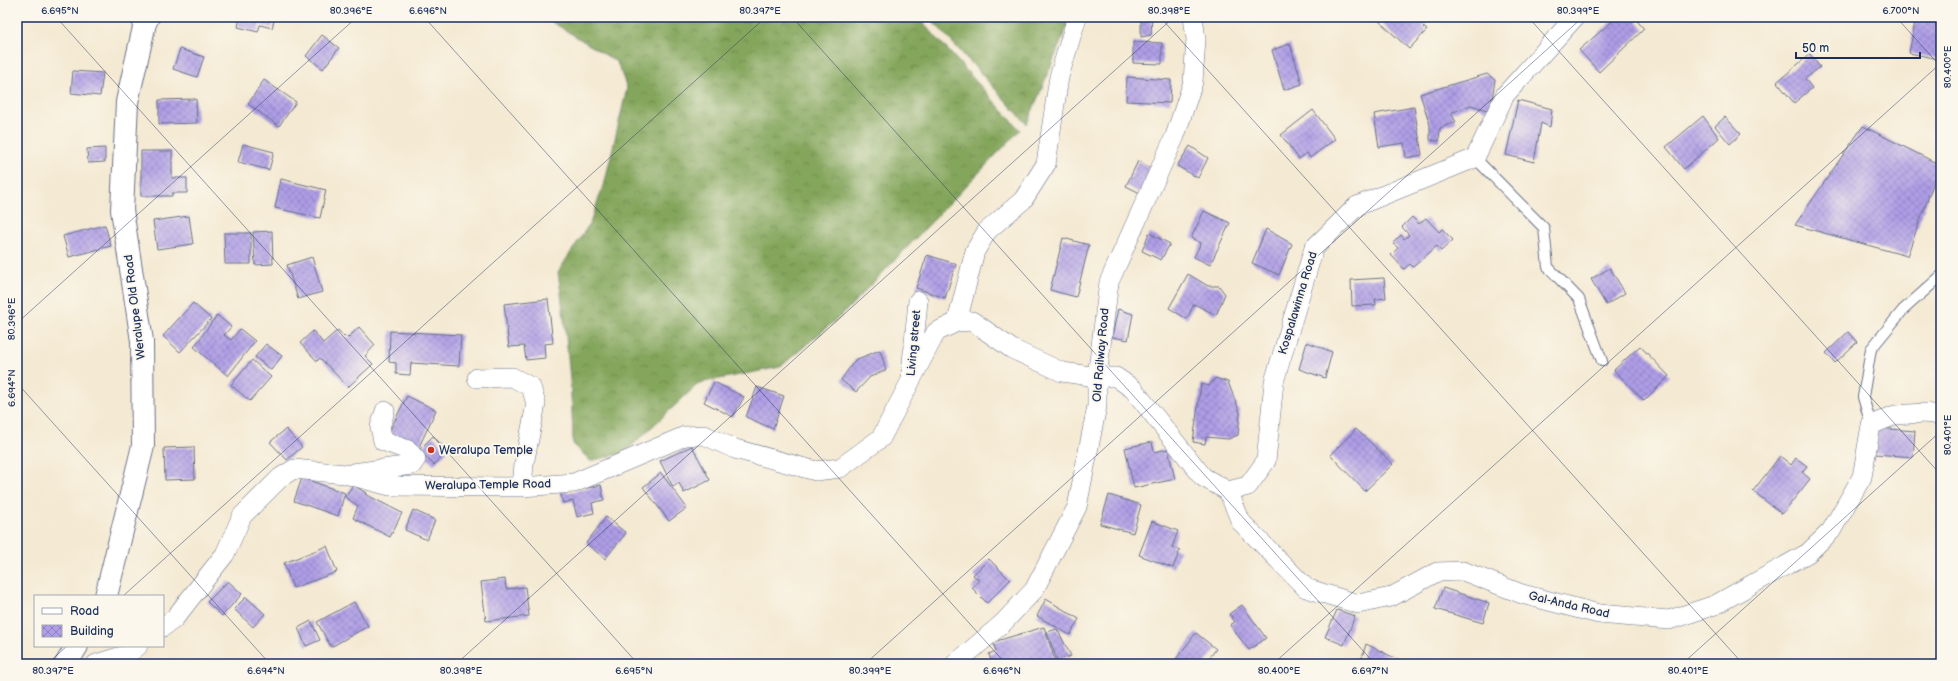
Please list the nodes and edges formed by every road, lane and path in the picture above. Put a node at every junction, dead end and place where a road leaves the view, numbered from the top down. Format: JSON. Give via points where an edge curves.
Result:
{"nodes":[{"id":1,"x":148,"y":17,"type":"edge"},
{"id":2,"x":1077,"y":17,"type":"edge"},
{"id":3,"x":1193,"y":17,"type":"edge"},
{"id":4,"x":1575,"y":17,"type":"edge"},
{"id":5,"x":1475,"y":158,"type":"junction"},
{"id":6,"x":1941,"y":276,"type":"edge"},
{"id":7,"x":918,"y":301,"type":"dead end"},
{"id":8,"x":957,"y":322,"type":"junction"},
{"id":9,"x":1602,"y":362,"type":"dead end"},
{"id":10,"x":1097,"y":377,"type":"junction"},
{"id":11,"x":477,"y":378,"type":"dead end"},
{"id":12,"x":910,"y":385,"type":"junction"},
{"id":13,"x":386,"y":411,"type":"dead end"},
{"id":14,"x":1941,"y":415,"type":"edge"},
{"id":15,"x":1871,"y":425,"type":"junction"},
{"id":16,"x":345,"y":474,"type":"junction"},
{"id":17,"x":522,"y":487,"type":"junction"},
{"id":18,"x":1228,"y":491,"type":"junction"},
{"id":19,"x":106,"y":595,"type":"edge"},
{"id":20,"x":164,"y":626,"type":"edge"},
{"id":21,"x":76,"y":647,"type":"edge"},
{"id":22,"x":137,"y":647,"type":"edge"},
{"id":23,"x":66,"y":664,"type":"edge"},
{"id":24,"x":96,"y":664,"type":"edge"},
{"id":25,"x":955,"y":664,"type":"edge"}],
"edges":[{"from":1,"to":19,"type":"street","name":"Weralupe Old Road","via":[[127,102],[122,210],[142,341],[143,446]]},
{"from":2,"to":8,"type":"street","via":[[1059,77],[1046,164],[1023,200],[987,230],[974,251]]},
{"from":3,"to":10,"type":"street","name":"Old Railway Road","via":[[1196,39],[1193,82],[1175,136],[1109,282]]},
{"from":4,"to":5,"type":"street","via":[[1505,96]]},
{"from":5,"to":9,"type":"lane","via":[[1544,228],[1548,267],[1579,299]]},
{"from":5,"to":18,"type":"street","name":"Kospalawinna Road","via":[[1357,206],[1314,248],[1274,382],[1266,461],[1248,486]]},
{"from":6,"to":15,"type":"lane","via":[[1903,310],[1871,349],[1863,397]]},
{"from":7,"to":12,"type":"street","name":"Living street"},
{"from":8,"to":10,"type":"street","via":[[972,321],[1012,349],[1062,372]]},
{"from":8,"to":12,"type":"street","name":"Weralupa Temple Road","via":[[936,332]]},
{"from":10,"to":18,"type":"street","via":[[1116,377],[1133,389],[1203,477]]},
{"from":10,"to":25,"type":"street","name":"Old Railway Road","via":[[1096,406],[1077,507],[1034,590],[1003,623]]},
{"from":11,"to":17,"type":"street","via":[[512,377],[531,387],[536,404]]},
{"from":12,"to":17,"type":"street","name":"Weralupa Temple Road","via":[[881,438],[840,468],[816,471],[735,449],[704,435],[685,436],[574,483]]},
{"from":13,"to":16,"type":"street","via":[[380,427],[383,441],[408,450],[416,459],[412,465]]},
{"from":14,"to":15,"type":"street","via":[[1895,415]]},
{"from":15,"to":18,"type":"street","name":"Gal-Anda Road","via":[[1862,476],[1831,531],[1808,553],[1715,605],[1669,620],[1599,614],[1522,594],[1463,570],[1437,572],[1391,597],[1358,604],[1306,588],[1241,522]]},
{"from":16,"to":17,"type":"street","name":"Weralupa Temple Road","via":[[390,486]]},
{"from":16,"to":20,"type":"street","name":"Weralupa Temple Road","via":[[294,469],[281,477],[242,516],[225,554],[174,618]]},
{"from":21,"to":23,"type":"street"},
{"from":22,"to":24,"type":"street","via":[[128,654]]}]}
